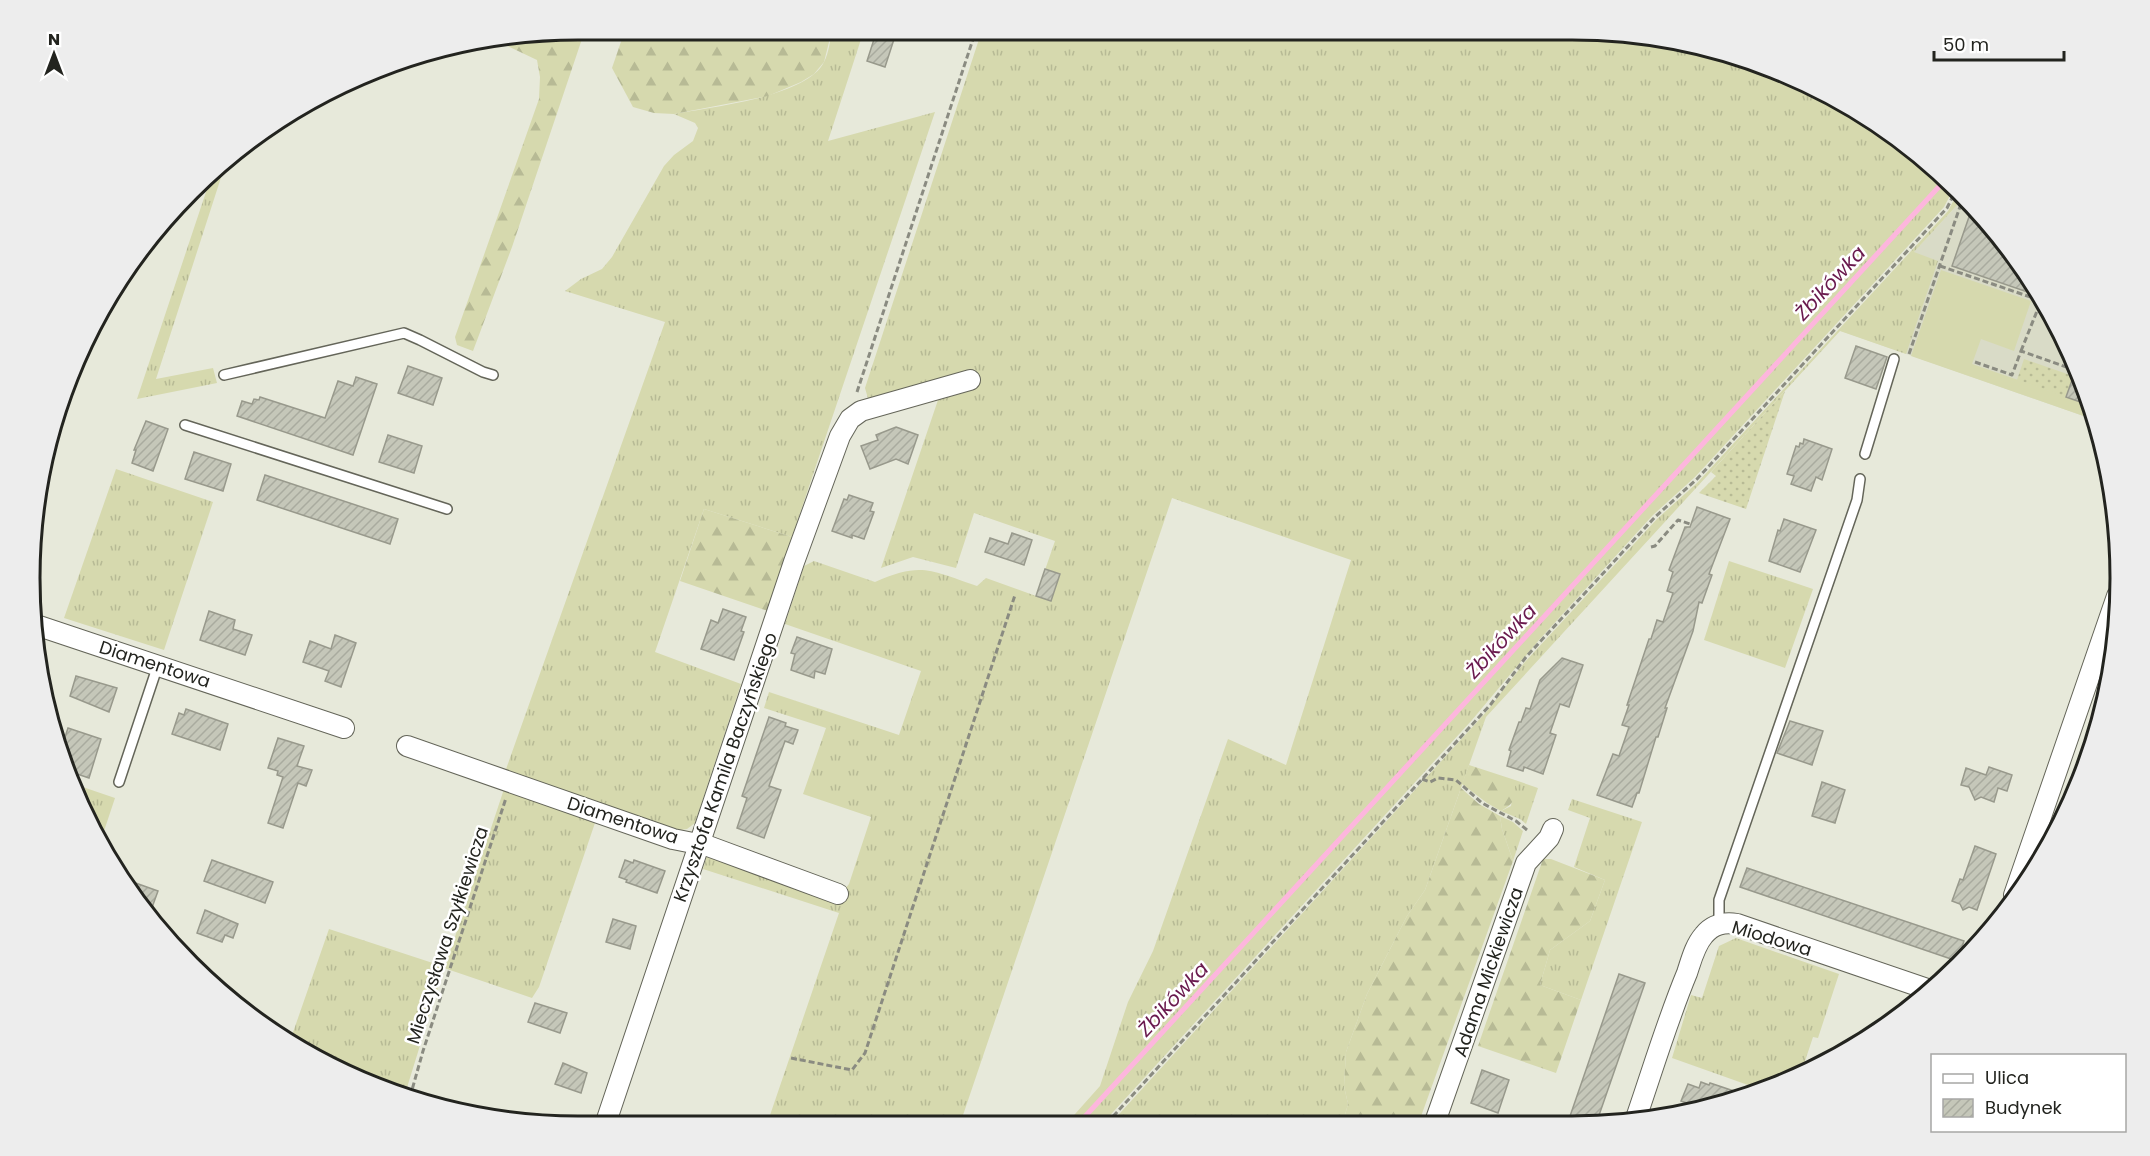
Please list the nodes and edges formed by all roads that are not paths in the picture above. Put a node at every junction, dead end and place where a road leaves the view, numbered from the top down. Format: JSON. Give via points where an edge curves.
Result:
{"nodes":[{"id":1,"x":1894,"y":359,"type":"dead end"},
{"id":2,"x":224,"y":375,"type":"dead end"},
{"id":3,"x":494,"y":375,"type":"dead end"},
{"id":4,"x":970,"y":380,"type":"dead end"},
{"id":5,"x":185,"y":425,"type":"dead end"},
{"id":6,"x":1865,"y":454,"type":"dead end"},
{"id":7,"x":1860,"y":479,"type":"dead end"},
{"id":8,"x":447,"y":509,"type":"dead end"},
{"id":9,"x":2107,"y":625,"type":"edge"},
{"id":10,"x":43,"y":627,"type":"edge"},
{"id":11,"x":158,"y":665,"type":"junction"},
{"id":12,"x":344,"y":728,"type":"dead end"},
{"id":13,"x":407,"y":746,"type":"dead end"},
{"id":14,"x":119,"y":782,"type":"dead end"},
{"id":15,"x":1553,"y":829,"type":"dead end"},
{"id":16,"x":699,"y":844,"type":"junction"},
{"id":17,"x":2022,"y":872,"type":"edge"},
{"id":18,"x":838,"y":894,"type":"dead end"},
{"id":19,"x":1719,"y":924,"type":"junction"},
{"id":20,"x":1920,"y":987,"type":"edge"},
{"id":21,"x":1638,"y":1111,"type":"edge"},
{"id":22,"x":608,"y":1116,"type":"edge"},
{"id":23,"x":1437,"y":1116,"type":"edge"}],
"edges":[{"from":1,"to":6,"type":"lane"},
{"from":2,"to":3,"type":"lane","via":[[404,333]]},
{"from":4,"to":16,"type":"street","name":"Krzysztofa Kamila Baczyńskiego","via":[[868,408],[846,424]]},
{"from":5,"to":8,"type":"lane"},
{"from":7,"to":19,"type":"lane","via":[[1857,500],[1719,900]]},
{"from":9,"to":17,"type":"street"},
{"from":10,"to":11,"type":"street","name":"Diamentowa"},
{"from":11,"to":12,"type":"street","name":"Diamentowa"},
{"from":11,"to":14,"type":"lane"},
{"from":13,"to":16,"type":"street","name":"Diamentowa"},
{"from":15,"to":23,"type":"street","name":"Adama Mickiewicza","via":[[1526,863]]},
{"from":16,"to":18,"type":"street","name":"Diamentowa"},
{"from":16,"to":22,"type":"street","name":"Krzysztofa Kamila Baczyńskiego"},
{"from":19,"to":20,"type":"street","name":"Miodowa","via":[[1737,924]]},
{"from":19,"to":21,"type":"street","name":"Miodowa","via":[[1705,933],[1697,948]]}]}
